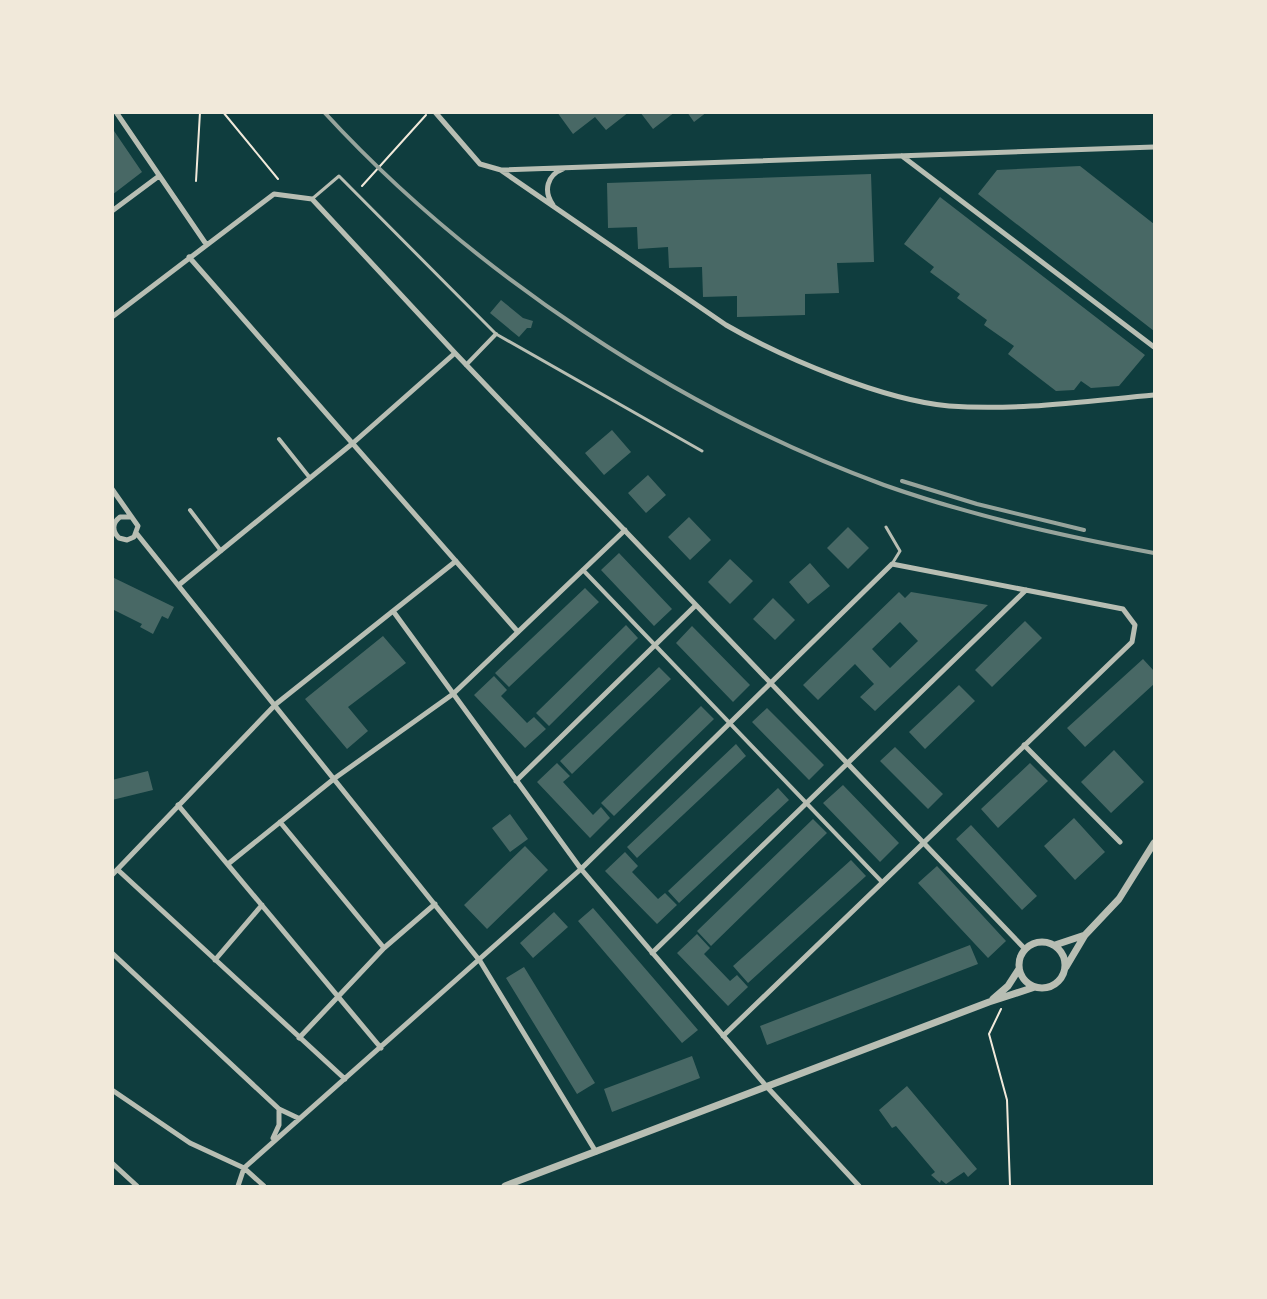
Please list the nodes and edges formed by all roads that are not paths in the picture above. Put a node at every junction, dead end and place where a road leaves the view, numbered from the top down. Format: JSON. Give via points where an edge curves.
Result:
{"nodes":[{"id":1,"x":116,"y":112,"type":"edge"},
{"id":2,"x":435,"y":112,"type":"edge"},
{"id":3,"x":1155,"y":147,"type":"edge"},
{"id":4,"x":902,"y":156,"type":"junction"},
{"id":5,"x":566,"y":168,"type":"junction"},
{"id":6,"x":501,"y":170,"type":"junction"},
{"id":7,"x":159,"y":176,"type":"junction"},
{"id":8,"x":312,"y":199,"type":"junction"},
{"id":9,"x":558,"y":210,"type":"junction"},
{"id":10,"x":112,"y":211,"type":"edge"},
{"id":11,"x":207,"y":244,"type":"junction"},
{"id":12,"x":189,"y":257,"type":"junction"},
{"id":13,"x":112,"y":317,"type":"edge"},
{"id":14,"x":496,"y":334,"type":"junction"},
{"id":15,"x":1155,"y":347,"type":"edge"},
{"id":16,"x":455,"y":353,"type":"junction"},
{"id":17,"x":466,"y":364,"type":"junction"},
{"id":18,"x":1155,"y":395,"type":"edge"},
{"id":19,"x":279,"y":439,"type":"dead end"},
{"id":20,"x":352,"y":444,"type":"junction"},
{"id":21,"x":702,"y":451,"type":"dead end"},
{"id":22,"x":310,"y":478,"type":"junction"},
{"id":23,"x":112,"y":489,"type":"edge"},
{"id":24,"x":190,"y":510,"type":"dead end"},
{"id":25,"x":131,"y":517,"type":"junction"},
{"id":26,"x":886,"y":526,"type":"dead end"},
{"id":27,"x":113,"y":528,"type":"edge"},
{"id":28,"x":625,"y":531,"type":"junction"},
{"id":29,"x":137,"y":534,"type":"junction"},
{"id":30,"x":221,"y":551,"type":"junction"},
{"id":31,"x":456,"y":561,"type":"junction"},
{"id":32,"x":892,"y":564,"type":"junction"},
{"id":33,"x":583,"y":570,"type":"junction"},
{"id":34,"x":180,"y":584,"type":"junction"},
{"id":35,"x":1026,"y":590,"type":"junction"},
{"id":36,"x":696,"y":605,"type":"junction"},
{"id":37,"x":393,"y":612,"type":"junction"},
{"id":38,"x":518,"y":632,"type":"junction"},
{"id":39,"x":655,"y":645,"type":"junction"},
{"id":40,"x":771,"y":682,"type":"junction"},
{"id":41,"x":453,"y":694,"type":"junction"},
{"id":42,"x":276,"y":704,"type":"junction"},
{"id":43,"x":729,"y":723,"type":"junction"},
{"id":44,"x":1024,"y":745,"type":"junction"},
{"id":45,"x":848,"y":763,"type":"junction"},
{"id":46,"x":335,"y":778,"type":"junction"},
{"id":47,"x":516,"y":781,"type":"junction"},
{"id":48,"x":807,"y":803,"type":"junction"},
{"id":49,"x":178,"y":805,"type":"junction"},
{"id":50,"x":280,"y":822,"type":"junction"},
{"id":51,"x":924,"y":842,"type":"junction"},
{"id":52,"x":1120,"y":842,"type":"dead end"},
{"id":53,"x":1155,"y":843,"type":"edge"},
{"id":54,"x":228,"y":864,"type":"junction"},
{"id":55,"x":581,"y":869,"type":"junction"},
{"id":56,"x":118,"y":870,"type":"junction"},
{"id":57,"x":112,"y":875,"type":"edge"},
{"id":58,"x":882,"y":882,"type":"junction"},
{"id":59,"x":435,"y":904,"type":"junction"},
{"id":60,"x":262,"y":905,"type":"junction"},
{"id":61,"x":1085,"y":935,"type":"junction"},
{"id":62,"x":1055,"y":945,"type":"junction"},
{"id":63,"x":384,"y":948,"type":"junction"},
{"id":64,"x":1025,"y":949,"type":"junction"},
{"id":65,"x":112,"y":953,"type":"edge"},
{"id":66,"x":652,"y":953,"type":"junction"},
{"id":67,"x":215,"y":960,"type":"junction"},
{"id":68,"x":480,"y":961,"type":"junction"},
{"id":69,"x":1066,"y":967,"type":"junction"},
{"id":70,"x":1019,"y":969,"type":"junction"},
{"id":71,"x":1035,"y":987,"type":"junction"},
{"id":72,"x":338,"y":996,"type":"junction"},
{"id":73,"x":989,"y":1002,"type":"junction"},
{"id":74,"x":723,"y":1036,"type":"junction"},
{"id":75,"x":299,"y":1038,"type":"junction"},
{"id":76,"x":381,"y":1048,"type":"junction"},
{"id":77,"x":345,"y":1079,"type":"junction"},
{"id":78,"x":767,"y":1086,"type":"junction"},
{"id":79,"x":112,"y":1090,"type":"edge"},
{"id":80,"x":279,"y":1109,"type":"junction"},
{"id":81,"x":298,"y":1118,"type":"junction"},
{"id":82,"x":270,"y":1143,"type":"junction"},
{"id":83,"x":596,"y":1152,"type":"junction"},
{"id":84,"x":112,"y":1163,"type":"edge"},
{"id":85,"x":244,"y":1167,"type":"junction"},
{"id":86,"x":137,"y":1186,"type":"edge"},
{"id":87,"x":238,"y":1186,"type":"edge"},
{"id":88,"x":264,"y":1186,"type":"edge"},
{"id":89,"x":505,"y":1186,"type":"edge"},
{"id":90,"x":859,"y":1186,"type":"edge"}],
"edges":[{"from":1,"to":7,"type":"street"},
{"from":2,"to":6,"type":"street","via":[[480,164]]},
{"from":3,"to":4,"type":"street"},
{"from":4,"to":5,"type":"street"},
{"from":4,"to":15,"type":"street"},
{"from":5,"to":6,"type":"street"},
{"from":5,"to":9,"type":"street","via":[[555,173],[547,184],[548,198]]},
{"from":6,"to":9,"type":"street"},
{"from":7,"to":10,"type":"street"},
{"from":7,"to":11,"type":"street"},
{"from":8,"to":11,"type":"street","via":[[274,194]]},
{"from":8,"to":14,"type":"lane","via":[[339,176]]},
{"from":8,"to":16,"type":"street"},
{"from":9,"to":18,"type":"street","via":[[759,344],[886,393],[919,402],[997,408]]},
{"from":11,"to":12,"type":"street"},
{"from":12,"to":13,"type":"street"},
{"from":12,"to":20,"type":"street"},
{"from":14,"to":17,"type":"street"},
{"from":14,"to":21,"type":"lane"},
{"from":16,"to":17,"type":"street"},
{"from":16,"to":20,"type":"street"},
{"from":17,"to":28,"type":"street"},
{"from":19,"to":22,"type":"street"},
{"from":20,"to":22,"type":"street"},
{"from":20,"to":31,"type":"street"},
{"from":22,"to":30,"type":"street"},
{"from":23,"to":25,"type":"street"},
{"from":24,"to":30,"type":"street"},
{"from":25,"to":27,"type":"street","via":[[120,518]]},
{"from":25,"to":29,"type":"street","via":[[137,522]]},
{"from":26,"to":32,"type":"lane","via":[[900,551]]},
{"from":27,"to":29,"type":"street","via":[[123,539]]},
{"from":28,"to":33,"type":"street"},
{"from":28,"to":36,"type":"street"},
{"from":29,"to":34,"type":"street"},
{"from":30,"to":34,"type":"street"},
{"from":31,"to":37,"type":"street"},
{"from":31,"to":38,"type":"street"},
{"from":32,"to":35,"type":"street"},
{"from":32,"to":40,"type":"street"},
{"from":33,"to":38,"type":"street"},
{"from":33,"to":39,"type":"street"},
{"from":34,"to":42,"type":"street"},
{"from":35,"to":44,"type":"street","via":[[1123,609],[1135,625],[1132,642]]},
{"from":35,"to":45,"type":"street"},
{"from":36,"to":39,"type":"street"},
{"from":36,"to":40,"type":"street"},
{"from":37,"to":41,"type":"street"},
{"from":37,"to":42,"type":"street"},
{"from":38,"to":41,"type":"street"},
{"from":39,"to":43,"type":"street"},
{"from":39,"to":47,"type":"street"},
{"from":40,"to":43,"type":"street"},
{"from":40,"to":45,"type":"street"},
{"from":41,"to":46,"type":"street"},
{"from":41,"to":47,"type":"street"},
{"from":42,"to":46,"type":"street"},
{"from":42,"to":49,"type":"street"},
{"from":43,"to":48,"type":"street"},
{"from":43,"to":55,"type":"street"},
{"from":44,"to":51,"type":"street"},
{"from":44,"to":52,"type":"street"},
{"from":45,"to":48,"type":"street"},
{"from":45,"to":51,"type":"street"},
{"from":46,"to":50,"type":"street"},
{"from":46,"to":59,"type":"street"},
{"from":47,"to":55,"type":"street"},
{"from":48,"to":58,"type":"street"},
{"from":48,"to":66,"type":"street"},
{"from":49,"to":54,"type":"street"},
{"from":49,"to":56,"type":"street"},
{"from":50,"to":54,"type":"street"},
{"from":50,"to":63,"type":"street"},
{"from":51,"to":58,"type":"street"},
{"from":51,"to":64,"type":"street"},
{"from":53,"to":61,"type":"street","via":[[1119,899]]},
{"from":54,"to":60,"type":"street"},
{"from":55,"to":66,"type":"street"},
{"from":55,"to":68,"type":"street"},
{"from":56,"to":57,"type":"street"},
{"from":56,"to":67,"type":"street"},
{"from":58,"to":74,"type":"street"},
{"from":59,"to":63,"type":"street"},
{"from":59,"to":68,"type":"street"},
{"from":60,"to":67,"type":"street"},
{"from":60,"to":72,"type":"street"},
{"from":61,"to":62,"type":"street"},
{"from":61,"to":69,"type":"street"},
{"from":62,"to":64,"type":"street","via":[[1039,942]]},
{"from":62,"to":69,"type":"street","via":[[1063,954]]},
{"from":63,"to":72,"type":"street"},
{"from":64,"to":70,"type":"street","via":[[1019,958]]},
{"from":65,"to":80,"type":"street"},
{"from":66,"to":74,"type":"street"},
{"from":67,"to":75,"type":"street"},
{"from":68,"to":76,"type":"street"},
{"from":68,"to":83,"type":"street"},
{"from":69,"to":71,"type":"street","via":[[1055,984]]},
{"from":70,"to":71,"type":"street","via":[[1024,981]]},
{"from":70,"to":73,"type":"street","via":[[1008,986]]},
{"from":71,"to":73,"type":"street"},
{"from":72,"to":75,"type":"street"},
{"from":72,"to":76,"type":"street"},
{"from":73,"to":78,"type":"street"},
{"from":74,"to":78,"type":"street"},
{"from":75,"to":77,"type":"street"},
{"from":76,"to":77,"type":"street"},
{"from":77,"to":81,"type":"street"},
{"from":78,"to":83,"type":"street"},
{"from":78,"to":90,"type":"street"},
{"from":79,"to":85,"type":"street","via":[[190,1143]]},
{"from":80,"to":81,"type":"street"},
{"from":80,"to":82,"type":"street","via":[[279,1125]]},
{"from":81,"to":82,"type":"street"},
{"from":82,"to":85,"type":"street"},
{"from":83,"to":89,"type":"street"},
{"from":84,"to":86,"type":"street"},
{"from":85,"to":87,"type":"street"},
{"from":85,"to":88,"type":"street"}]}
